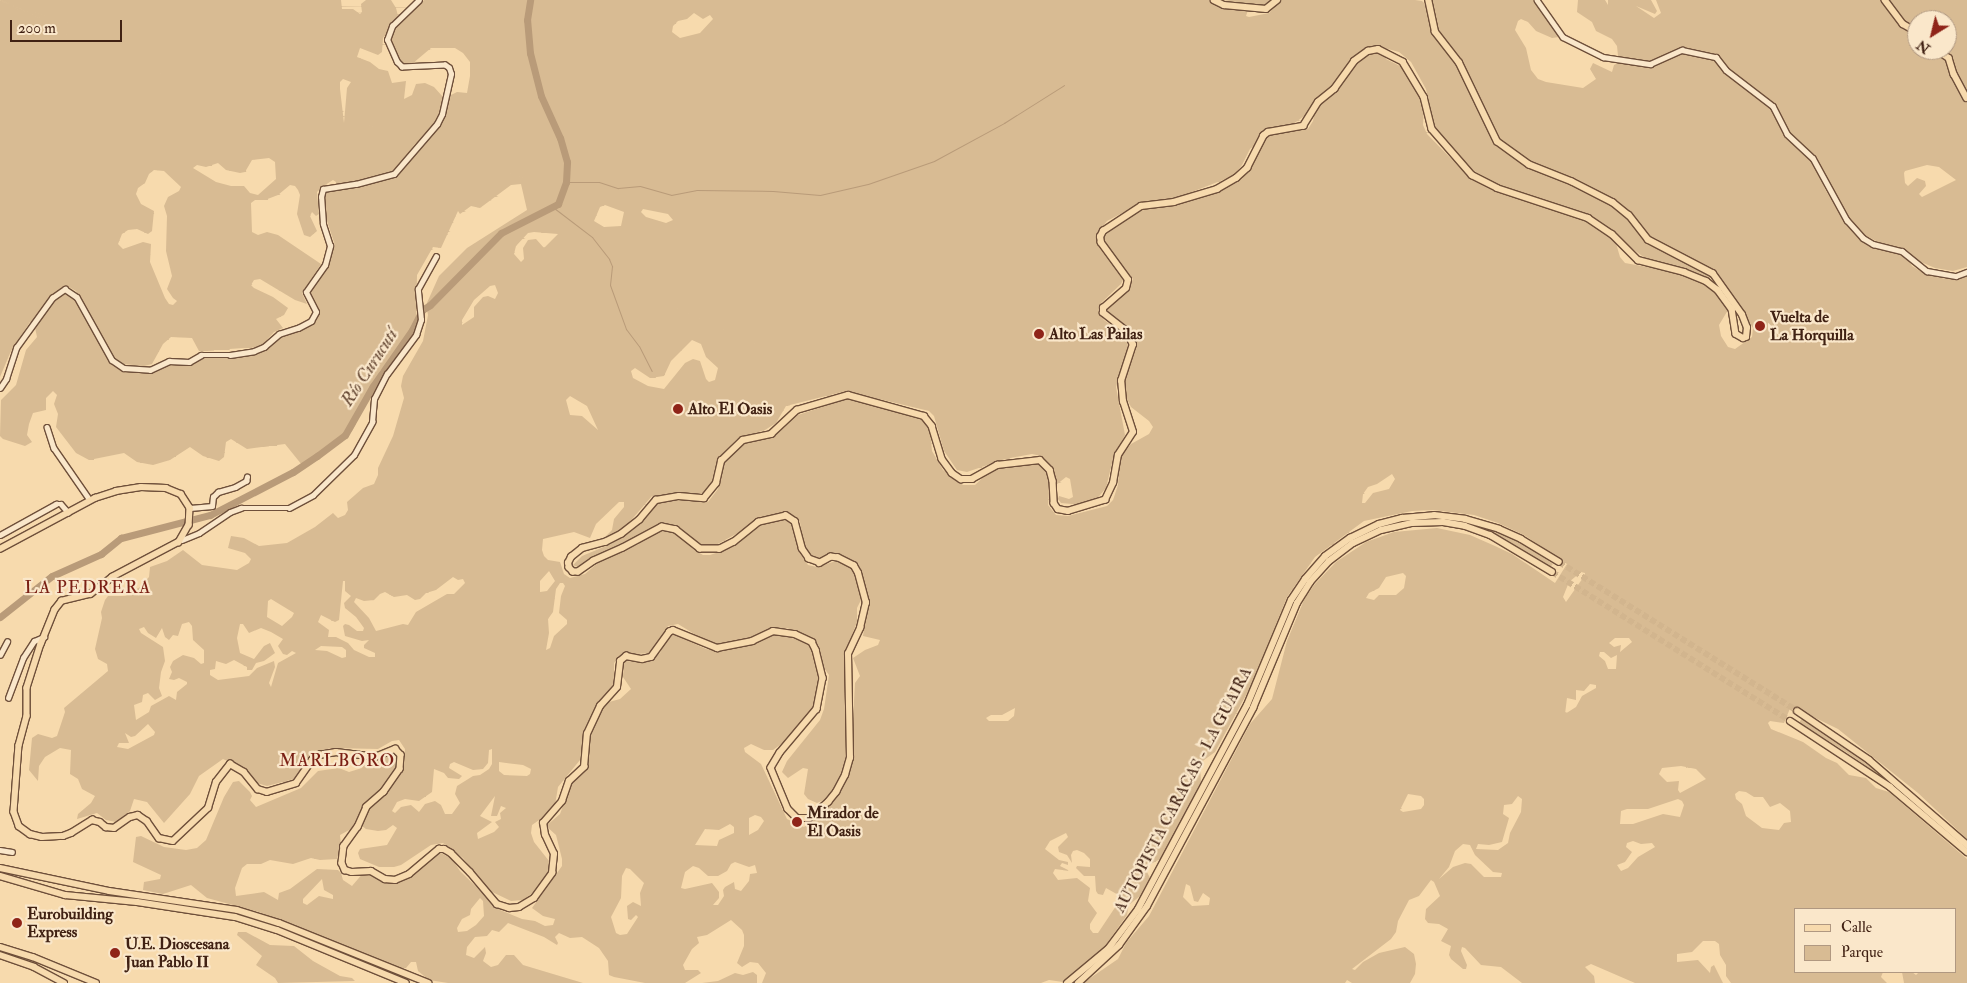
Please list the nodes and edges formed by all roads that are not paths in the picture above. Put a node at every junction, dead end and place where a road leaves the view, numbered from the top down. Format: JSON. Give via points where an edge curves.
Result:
{"nodes":[{"id":1,"x":419,"y":0,"type":"edge"},
{"id":2,"x":1214,"y":0,"type":"edge"},
{"id":3,"x":1277,"y":0,"type":"edge"},
{"id":4,"x":1428,"y":0,"type":"edge"},
{"id":5,"x":1537,"y":0,"type":"edge"},
{"id":6,"x":1885,"y":0,"type":"edge"},
{"id":7,"x":1907,"y":26,"type":"edge"},
{"id":8,"x":1950,"y":60,"type":"edge"},
{"id":9,"x":1967,"y":98,"type":"edge"},
{"id":10,"x":436,"y":257,"type":"dead end"},
{"id":11,"x":1967,"y":272,"type":"edge"},
{"id":12,"x":0,"y":388,"type":"edge"},
{"id":13,"x":47,"y":427,"type":"dead end"},
{"id":14,"x":247,"y":477,"type":"dead end"},
{"id":15,"x":90,"y":500,"type":"junction"},
{"id":16,"x":190,"y":508,"type":"junction"},
{"id":17,"x":68,"y":512,"type":"junction"},
{"id":18,"x":0,"y":535,"type":"edge"},
{"id":19,"x":182,"y":540,"type":"junction"},
{"id":20,"x":0,"y":549,"type":"edge"},
{"id":21,"x":1559,"y":562,"type":"tunnel mouth"},
{"id":22,"x":1552,"y":572,"type":"tunnel mouth"},
{"id":23,"x":44,"y":637,"type":"junction"},
{"id":24,"x":7,"y":642,"type":"dead end"},
{"id":25,"x":0,"y":655,"type":"edge"},
{"id":26,"x":8,"y":698,"type":"dead end"},
{"id":27,"x":1797,"y":711,"type":"tunnel mouth"},
{"id":28,"x":1790,"y":721,"type":"tunnel mouth"},
{"id":29,"x":1967,"y":845,"type":"edge"},
{"id":30,"x":0,"y":850,"type":"edge"},
{"id":31,"x":12,"y":852,"type":"dead end"},
{"id":32,"x":1967,"y":852,"type":"edge"},
{"id":33,"x":0,"y":868,"type":"edge"},
{"id":34,"x":0,"y":877,"type":"edge"},
{"id":35,"x":0,"y":947,"type":"edge"},
{"id":36,"x":0,"y":955,"type":"edge"},
{"id":37,"x":64,"y":983,"type":"edge"},
{"id":38,"x":96,"y":983,"type":"edge"},
{"id":39,"x":406,"y":983,"type":"edge"},
{"id":40,"x":428,"y":983,"type":"edge"},
{"id":41,"x":1067,"y":983,"type":"edge"},
{"id":42,"x":1078,"y":983,"type":"edge"}],
"edges":[{"from":1,"to":12,"type":"street","via":[[392,26],[387,40],[402,67],[445,65],[449,68],[442,114],[394,174],[356,184],[327,187],[322,192],[323,224],[330,246],[325,265],[306,292],[316,312],[311,321],[279,334],[264,348],[254,351],[201,355],[189,362],[169,361],[150,370],[124,368],[112,360],[76,297],[66,288],[52,298],[16,348]]},
{"from":2,"to":3,"type":"main road","via":[[1224,5],[1266,9]]},
{"from":4,"to":23,"type":"main road","via":[[1435,32],[1459,63],[1497,142],[1529,165],[1613,203],[1629,216],[1648,240],[1713,274],[1742,315],[1747,328],[1746,337],[1736,334],[1732,309],[1718,290],[1706,281],[1638,260],[1612,234],[1588,218],[1497,188],[1472,175],[1432,129],[1424,97],[1401,61],[1373,49],[1354,61],[1302,126],[1262,136],[1247,168],[1236,178],[1217,189],[1174,202],[1141,206],[1103,231],[1101,243],[1128,280],[1126,288],[1102,311],[1129,334],[1133,345],[1121,381],[1123,402],[1133,432],[1118,455],[1113,483],[1105,500],[1068,511],[1058,509],[1053,500],[1050,470],[1040,460],[997,465],[972,479],[962,479],[952,473],[942,459],[932,426],[924,416],[848,395],[797,410],[770,434],[743,440],[722,461],[716,483],[704,498],[679,496],[656,500],[639,520],[621,534],[582,548],[571,556],[569,568],[578,572],[662,527],[676,530],[700,549],[720,549],[759,522],[786,516],[795,522],[802,549],[809,559],[820,563],[834,557],[854,566],[866,603],[860,628],[848,654],[849,762],[833,796],[809,818],[797,818],[791,814],[771,768],[817,709],[823,678],[812,642],[795,634],[773,631],[752,641],[717,648],[673,630],[651,657],[626,656],[620,660],[617,687],[600,706],[587,734],[584,767],[566,785],[562,801],[543,823],[554,854],[552,873],[534,898],[519,907],[505,908],[497,904],[470,872],[444,849],[395,880],[388,880],[369,870],[345,870],[342,864],[344,846],[357,830],[367,807],[384,792],[400,769],[401,755],[395,749],[375,757],[336,752],[318,755],[296,783],[267,792],[258,789],[244,772],[230,764],[216,782],[208,808],[173,841],[159,838],[144,818],[134,815],[114,828],[92,820],[68,835],[42,837],[19,826],[13,803],[19,745],[28,712],[27,688]]},
{"from":5,"to":11,"type":"street","via":[[1563,37],[1603,57],[1650,64],[1682,50],[1716,56],[1726,70],[1773,106],[1788,134],[1814,158],[1847,220],[1863,238],[1873,244],[1902,251],[1927,271],[1956,276]]},
{"from":6,"to":7,"type":"main road"},
{"from":8,"to":9,"type":"main road"},
{"from":10,"to":19,"type":"street","via":[[418,289],[421,320],[416,335],[387,374],[374,399],[372,422],[354,455],[313,495],[288,508],[241,508],[230,512],[200,534]]},
{"from":13,"to":15,"type":"street","via":[[54,448]]},
{"from":14,"to":16,"type":"street","via":[[235,488],[218,492],[213,497],[212,506]]},
{"from":15,"to":16,"type":"main road","via":[[125,489],[166,488],[181,494]]},
{"from":15,"to":17,"type":"main road"},
{"from":16,"to":19,"type":"main road","via":[[187,532]]},
{"from":17,"to":18,"type":"street","via":[[63,505],[56,504]]},
{"from":17,"to":20,"type":"main road"},
{"from":19,"to":23,"type":"main road","via":[[113,577],[92,594],[62,601]]},
{"from":21,"to":41,"type":"highway","name":"AUTOPISTA CARACAS - LA GUAIRA","via":[[1499,529],[1465,519],[1434,516],[1402,518],[1379,524],[1350,538],[1325,556],[1291,600],[1247,705],[1142,903],[1115,941]]},
{"from":22,"to":42,"type":"highway","name":"AUTOPISTA CARACAS - LA GUAIRA","via":[[1490,535],[1443,522],[1412,523],[1381,530],[1333,557],[1296,603],[1253,708],[1143,913],[1120,945]]},
{"from":23,"to":26,"type":"street","via":[[34,641],[23,658]]},
{"from":24,"to":25,"type":"street"},
{"from":27,"to":29,"type":"highway","via":[[1876,765]]},
{"from":28,"to":32,"type":"highway","via":[[1883,781]]},
{"from":30,"to":31,"type":"street"},
{"from":33,"to":40,"type":"highway","via":[[69,884],[242,911]]},
{"from":34,"to":39,"type":"highway","via":[[65,895],[240,918]]},
{"from":35,"to":38,"type":"main road"},
{"from":36,"to":37,"type":"main road","via":[[34,967]]}]}
